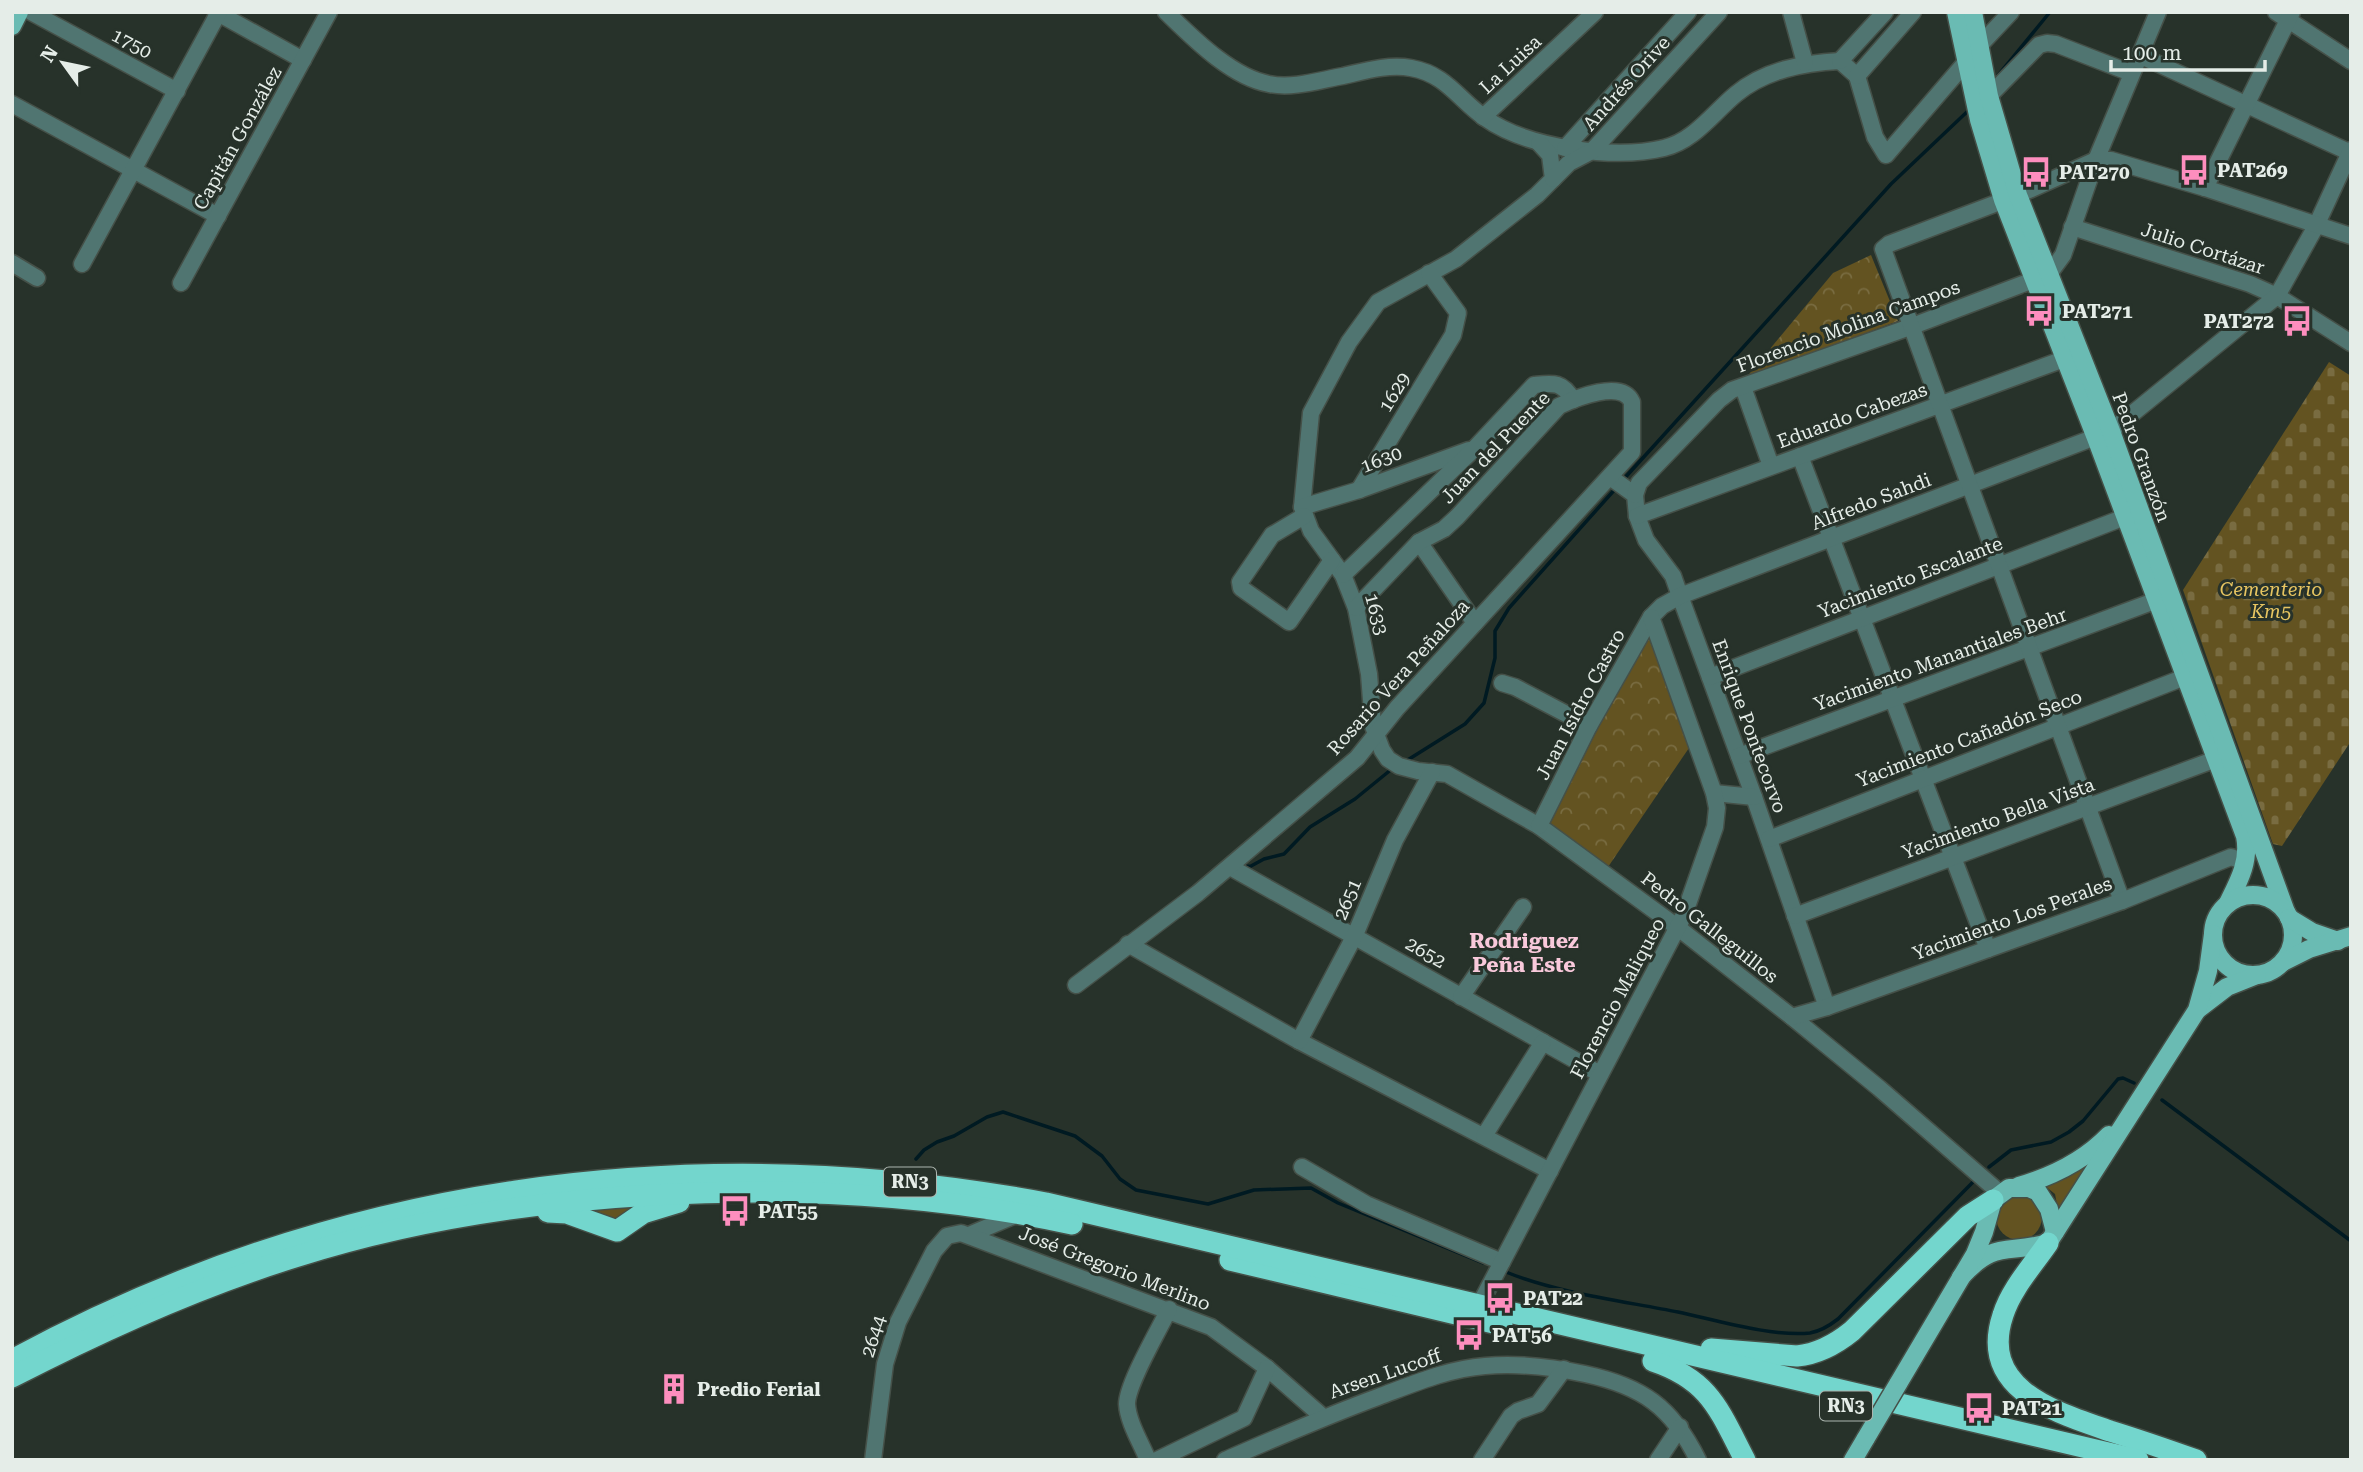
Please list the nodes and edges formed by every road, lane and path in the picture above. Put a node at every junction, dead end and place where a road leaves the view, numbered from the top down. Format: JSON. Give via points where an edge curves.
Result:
{"nodes":[{"id":1,"x":19,"y":12,"type":"edge"},
{"id":2,"x":31,"y":12,"type":"edge"},
{"id":3,"x":329,"y":12,"type":"edge"},
{"id":4,"x":1166,"y":12,"type":"edge"},
{"id":5,"x":1595,"y":12,"type":"edge"},
{"id":6,"x":1688,"y":12,"type":"edge"},
{"id":7,"x":1718,"y":12,"type":"edge"},
{"id":8,"x":1791,"y":12,"type":"edge"},
{"id":9,"x":1913,"y":12,"type":"edge"},
{"id":10,"x":1956,"y":12,"type":"edge"},
{"id":11,"x":1973,"y":12,"type":"edge"},
{"id":12,"x":2011,"y":12,"type":"edge"},
{"id":13,"x":2158,"y":12,"type":"edge"},
{"id":14,"x":218,"y":13,"type":"edge"},
{"id":15,"x":2285,"y":15,"type":"edge"},
{"id":16,"x":1877,"y":17,"type":"edge"},
{"id":17,"x":12,"y":26,"type":"edge"},
{"id":18,"x":1980,"y":45,"type":"junction"},
{"id":19,"x":2139,"y":55,"type":"junction"},
{"id":20,"x":303,"y":60,"type":"junction"},
{"id":21,"x":1840,"y":61,"type":"junction"},
{"id":22,"x":2351,"y":61,"type":"edge"},
{"id":23,"x":1966,"y":62,"type":"junction"},
{"id":24,"x":1805,"y":63,"type":"junction"},
{"id":25,"x":2131,"y":73,"type":"junction"},
{"id":26,"x":1857,"y":76,"type":"junction"},
{"id":27,"x":177,"y":90,"type":"junction"},
{"id":28,"x":1989,"y":96,"type":"junction"},
{"id":29,"x":12,"y":104,"type":"edge"},
{"id":30,"x":2244,"y":105,"type":"junction"},
{"id":31,"x":1483,"y":117,"type":"junction"},
{"id":32,"x":1539,"y":143,"type":"junction"},
{"id":33,"x":1565,"y":148,"type":"junction"},
{"id":34,"x":1592,"y":150,"type":"junction"},
{"id":35,"x":2350,"y":152,"type":"edge"},
{"id":36,"x":2096,"y":160,"type":"junction"},
{"id":37,"x":134,"y":170,"type":"junction"},
{"id":38,"x":1553,"y":179,"type":"junction"},
{"id":39,"x":2205,"y":188,"type":"junction"},
{"id":40,"x":2011,"y":197,"type":"junction"},
{"id":41,"x":218,"y":216,"type":"junction"},
{"id":42,"x":2316,"y":226,"type":"junction"},
{"id":43,"x":2072,"y":227,"type":"junction"},
{"id":44,"x":2351,"y":236,"type":"edge"},
{"id":45,"x":12,"y":263,"type":"edge"},
{"id":46,"x":82,"y":264,"type":"dead end"},
{"id":47,"x":1429,"y":273,"type":"junction"},
{"id":48,"x":2042,"y":277,"type":"junction"},
{"id":49,"x":37,"y":278,"type":"dead end"},
{"id":50,"x":181,"y":283,"type":"dead end"},
{"id":51,"x":2277,"y":296,"type":"junction"},
{"id":52,"x":1910,"y":327,"type":"junction"},
{"id":53,"x":2348,"y":338,"type":"edge"},
{"id":54,"x":2072,"y":355,"type":"junction"},
{"id":55,"x":1743,"y":387,"type":"junction"},
{"id":56,"x":1573,"y":400,"type":"junction"},
{"id":57,"x":1939,"y":406,"type":"junction"},
{"id":58,"x":2103,"y":435,"type":"junction"},
{"id":59,"x":1475,"y":449,"type":"junction"},
{"id":60,"x":1800,"y":456,"type":"junction"},
{"id":61,"x":1771,"y":466,"type":"junction"},
{"id":62,"x":1609,"y":477,"type":"junction"},
{"id":63,"x":1968,"y":486,"type":"junction"},
{"id":64,"x":1359,"y":490,"type":"junction"},
{"id":65,"x":1635,"y":495,"type":"junction"},
{"id":66,"x":1303,"y":511,"type":"junction"},
{"id":67,"x":1637,"y":516,"type":"junction"},
{"id":68,"x":2125,"y":517,"type":"junction"},
{"id":69,"x":1831,"y":538,"type":"junction"},
{"id":70,"x":1419,"y":542,"type":"junction"},
{"id":71,"x":1332,"y":560,"type":"junction"},
{"id":72,"x":1998,"y":566,"type":"junction"},
{"id":73,"x":1343,"y":575,"type":"junction"},
{"id":74,"x":1680,"y":596,"type":"junction"},
{"id":75,"x":2157,"y":600,"type":"junction"},
{"id":76,"x":1356,"y":608,"type":"junction"},
{"id":77,"x":1657,"y":612,"type":"junction"},
{"id":78,"x":1862,"y":618,"type":"junction"},
{"id":79,"x":1475,"y":623,"type":"junction"},
{"id":80,"x":2028,"y":648,"type":"junction"},
{"id":81,"x":1710,"y":677,"type":"junction"},
{"id":82,"x":2185,"y":677,"type":"junction"},
{"id":83,"x":1502,"y":683,"type":"dead end"},
{"id":84,"x":1892,"y":699,"type":"junction"},
{"id":85,"x":1589,"y":726,"type":"junction"},
{"id":86,"x":2057,"y":726,"type":"junction"},
{"id":87,"x":1377,"y":734,"type":"junction"},
{"id":88,"x":1739,"y":756,"type":"junction"},
{"id":89,"x":2216,"y":759,"type":"junction"},
{"id":90,"x":1432,"y":772,"type":"junction"},
{"id":91,"x":1923,"y":779,"type":"junction"},
{"id":92,"x":1714,"y":793,"type":"junction"},
{"id":93,"x":1754,"y":797,"type":"junction"},
{"id":94,"x":2087,"y":807,"type":"junction"},
{"id":95,"x":1539,"y":826,"type":"junction"},
{"id":96,"x":1769,"y":839,"type":"junction"},
{"id":97,"x":1953,"y":857,"type":"junction"},
{"id":98,"x":2245,"y":862,"type":"junction"},
{"id":99,"x":1230,"y":867,"type":"junction"},
{"id":100,"x":2122,"y":901,"type":"junction"},
{"id":101,"x":2228,"y":903,"type":"junction"},
{"id":102,"x":1523,"y":907,"type":"dead end"},
{"id":103,"x":2287,"y":915,"type":"junction"},
{"id":104,"x":1795,"y":916,"type":"junction"},
{"id":105,"x":1677,"y":927,"type":"junction"},
{"id":106,"x":2213,"y":934,"type":"junction"},
{"id":107,"x":1355,"y":935,"type":"junction"},
{"id":108,"x":2345,"y":939,"type":"edge"},
{"id":109,"x":1128,"y":944,"type":"junction"},
{"id":110,"x":1988,"y":949,"type":"junction"},
{"id":111,"x":2280,"y":964,"type":"junction"},
{"id":112,"x":2261,"y":974,"type":"junction"},
{"id":113,"x":1076,"y":985,"type":"dead end"},
{"id":114,"x":1461,"y":997,"type":"junction"},
{"id":115,"x":1827,"y":1007,"type":"junction"},
{"id":116,"x":2197,"y":1010,"type":"junction"},
{"id":117,"x":1791,"y":1017,"type":"junction"},
{"id":118,"x":1299,"y":1041,"type":"junction"},
{"id":119,"x":1543,"y":1042,"type":"junction"},
{"id":120,"x":1600,"y":1074,"type":"junction"},
{"id":121,"x":2136,"y":1107,"type":"junction"},
{"id":122,"x":1484,"y":1136,"type":"junction"},
{"id":123,"x":1302,"y":1167,"type":"dead end"},
{"id":124,"x":1550,"y":1171,"type":"junction"},
{"id":125,"x":2019,"y":1186,"type":"junction"},
{"id":126,"x":720,"y":1191,"type":"junction"},
{"id":127,"x":1994,"y":1204,"type":"junction"},
{"id":128,"x":508,"y":1208,"type":"junction"},
{"id":129,"x":1021,"y":1213,"type":"junction"},
{"id":130,"x":969,"y":1235,"type":"junction"},
{"id":131,"x":947,"y":1236,"type":"joint"},
{"id":132,"x":2051,"y":1237,"type":"junction"},
{"id":133,"x":2014,"y":1248,"type":"junction"},
{"id":134,"x":1502,"y":1262,"type":"junction"},
{"id":135,"x":1961,"y":1277,"type":"junction"},
{"id":136,"x":1480,"y":1304,"type":"junction"},
{"id":137,"x":1169,"y":1309,"type":"junction"},
{"id":138,"x":1636,"y":1343,"type":"junction"},
{"id":139,"x":12,"y":1360,"type":"edge"},
{"id":140,"x":1654,"y":1361,"type":"junction"},
{"id":141,"x":1267,"y":1368,"type":"junction"},
{"id":142,"x":1564,"y":1369,"type":"junction"},
{"id":143,"x":12,"y":1377,"type":"edge"},
{"id":144,"x":1323,"y":1418,"type":"junction"},
{"id":145,"x":1680,"y":1427,"type":"junction"},
{"id":146,"x":873,"y":1460,"type":"edge"},
{"id":147,"x":1148,"y":1460,"type":"edge"},
{"id":148,"x":1157,"y":1460,"type":"edge"},
{"id":149,"x":1225,"y":1460,"type":"edge"},
{"id":150,"x":1482,"y":1460,"type":"edge"},
{"id":151,"x":1658,"y":1460,"type":"edge"},
{"id":152,"x":1698,"y":1460,"type":"edge"},
{"id":153,"x":1745,"y":1460,"type":"edge"},
{"id":154,"x":1853,"y":1460,"type":"edge"},
{"id":155,"x":2076,"y":1460,"type":"edge"},
{"id":156,"x":2138,"y":1460,"type":"edge"},
{"id":157,"x":2196,"y":1460,"type":"edge"}],
"edges":[{"from":1,"to":17,"type":"main road"},
{"from":2,"to":27,"type":"street","name":"1750"},
{"from":3,"to":20,"type":"street","name":"Capitán González"},
{"from":4,"to":31,"type":"street","via":[[1225,63],[1269,84],[1293,85],[1390,66],[1412,68],[1443,81]]},
{"from":5,"to":31,"type":"street","name":"La Luisa"},
{"from":6,"to":33,"type":"street","name":"Andrés Orive"},
{"from":7,"to":34,"type":"street","name":"Andrés Orive"},
{"from":8,"to":24,"type":"street"},
{"from":9,"to":26,"type":"street"},
{"from":10,"to":23,"type":"main road","name":"Pedro Granzón"},
{"from":11,"to":18,"type":"main road","name":"Pedro Granzón"},
{"from":12,"to":18,"type":"street"},
{"from":13,"to":19,"type":"street"},
{"from":14,"to":20,"type":"street"},
{"from":14,"to":27,"type":"street"},
{"from":15,"to":22,"type":"street"},
{"from":15,"to":30,"type":"street"},
{"from":16,"to":21,"type":"street"},
{"from":18,"to":28,"type":"main road","name":"Pedro Granzón"},
{"from":19,"to":25,"type":"street"},
{"from":19,"to":30,"type":"street"},
{"from":20,"to":41,"type":"street","name":"Capitán González"},
{"from":21,"to":24,"type":"street"},
{"from":21,"to":26,"type":"street"},
{"from":23,"to":26,"type":"street","via":[[1886,155],[1875,137]]},
{"from":23,"to":40,"type":"main road","name":"Pedro Granzón","via":[[1979,120]]},
{"from":24,"to":34,"type":"street","via":[[1765,76],[1737,93],[1680,143],[1662,149]]},
{"from":25,"to":28,"type":"street","via":[[2048,43],[2039,46]]},
{"from":25,"to":36,"type":"street"},
{"from":27,"to":37,"type":"street"},
{"from":28,"to":40,"type":"main road","name":"Pedro Granzón"},
{"from":29,"to":37,"type":"street"},
{"from":30,"to":35,"type":"street"},
{"from":30,"to":39,"type":"street"},
{"from":31,"to":32,"type":"street"},
{"from":32,"to":33,"type":"street"},
{"from":32,"to":38,"type":"street","via":[[1550,155]]},
{"from":33,"to":34,"type":"street"},
{"from":34,"to":38,"type":"street","name":"Andrés Orive"},
{"from":35,"to":42,"type":"street"},
{"from":36,"to":39,"type":"street","via":[[2111,160]]},
{"from":36,"to":40,"type":"street"},
{"from":36,"to":43,"type":"street"},
{"from":37,"to":41,"type":"street"},
{"from":37,"to":46,"type":"street"},
{"from":38,"to":47,"type":"street","name":"Andrés Orive","via":[[1482,239]]},
{"from":39,"to":42,"type":"street"},
{"from":40,"to":48,"type":"main road","name":"Pedro Granzón"},
{"from":40,"to":52,"type":"street","via":[[1882,249]]},
{"from":41,"to":50,"type":"street","name":"Capitán González"},
{"from":42,"to":44,"type":"street"},
{"from":42,"to":51,"type":"street"},
{"from":43,"to":48,"type":"street","via":[[2063,255]]},
{"from":43,"to":51,"type":"street","name":"Julio Cortázar"},
{"from":45,"to":49,"type":"street"},
{"from":47,"to":64,"type":"street","name":"1629","via":[[1458,313],[1453,335]]},
{"from":47,"to":66,"type":"street","name":"Andrés Orive","via":[[1378,303],[1366,317],[1311,413]]},
{"from":48,"to":52,"type":"street","name":"Florencio Molina Campos"},
{"from":48,"to":54,"type":"main road","name":"Pedro Granzón"},
{"from":51,"to":53,"type":"street","name":"Julio Cortázar"},
{"from":51,"to":58,"type":"street","name":"Alfredo Sahdi"},
{"from":52,"to":55,"type":"street","name":"Florencio Molina Campos"},
{"from":52,"to":57,"type":"street"},
{"from":54,"to":57,"type":"street","name":"Eduardo Cabezas"},
{"from":54,"to":58,"type":"main road","name":"Pedro Granzón"},
{"from":55,"to":61,"type":"street"},
{"from":55,"to":65,"type":"street","name":"Florencio Molina Campos","via":[[1720,400],[1639,484]]},
{"from":56,"to":59,"type":"street","name":"Juan del Puente","via":[[1559,385],[1534,385]]},
{"from":56,"to":62,"type":"street","name":"Rosario Vera Peñaloza","via":[[1609,390],[1629,395],[1632,452]]},
{"from":56,"to":70,"type":"street","name":"Juan del Puente","via":[[1559,406],[1444,529]]},
{"from":57,"to":60,"type":"street","name":"Eduardo Cabezas"},
{"from":57,"to":63,"type":"street"},
{"from":58,"to":63,"type":"street","name":"Alfredo Sahdi"},
{"from":58,"to":68,"type":"main road","name":"Pedro Granzón"},
{"from":58,"to":103,"type":"main road","name":"Pedro Granzón"},
{"from":59,"to":64,"type":"street","name":"1630"},
{"from":59,"to":73,"type":"street","name":"Juan del Puente"},
{"from":60,"to":61,"type":"street","name":"Eduardo Cabezas"},
{"from":60,"to":69,"type":"street"},
{"from":61,"to":67,"type":"street","name":"Eduardo Cabezas"},
{"from":62,"to":65,"type":"street"},
{"from":62,"to":79,"type":"street","name":"Rosario Vera Peñaloza"},
{"from":63,"to":69,"type":"street","name":"Alfredo Sahdi"},
{"from":63,"to":72,"type":"street"},
{"from":64,"to":66,"type":"street","name":"1630"},
{"from":65,"to":67,"type":"street","name":"Enrique Pontecorvo"},
{"from":66,"to":71,"type":"street","name":"1633"},
{"from":66,"to":71,"type":"street","name":"1630","via":[[1272,535],[1240,582],[1241,588],[1289,622]]},
{"from":67,"to":74,"type":"street","name":"Enrique Pontecorvo"},
{"from":68,"to":72,"type":"street","name":"Yacimiento Escalante"},
{"from":68,"to":75,"type":"main road","name":"Pedro Granzón"},
{"from":69,"to":74,"type":"street","name":"Alfredo Sahdi"},
{"from":69,"to":78,"type":"street"},
{"from":70,"to":76,"type":"street","name":"Juan del Puente"},
{"from":70,"to":79,"type":"street"},
{"from":71,"to":73,"type":"street","name":"1633"},
{"from":72,"to":78,"type":"street","name":"Yacimiento Escalante"},
{"from":72,"to":80,"type":"street"},
{"from":73,"to":76,"type":"street","name":"1633"},
{"from":74,"to":77,"type":"street","name":"Alfredo Sahdi"},
{"from":74,"to":81,"type":"street","name":"Enrique Pontecorvo"},
{"from":75,"to":80,"type":"street","name":"Yacimiento Manantiales Behr"},
{"from":75,"to":82,"type":"main road","name":"Pedro Granzón"},
{"from":76,"to":87,"type":"street","name":"1633"},
{"from":77,"to":85,"type":"street","name":"Juan Isidro Castro"},
{"from":77,"to":92,"type":"street","name":"Florencio Maliqueo"},
{"from":78,"to":81,"type":"street","name":"Yacimiento Escalante"},
{"from":78,"to":84,"type":"street"},
{"from":79,"to":87,"type":"street","name":"Rosario Vera Peñaloza"},
{"from":80,"to":84,"type":"street","name":"Yacimiento Manantiales Behr"},
{"from":80,"to":86,"type":"street"},
{"from":81,"to":88,"type":"street","name":"Enrique Pontecorvo"},
{"from":82,"to":86,"type":"street","name":"Yacimiento Cañadón Seco"},
{"from":82,"to":89,"type":"main road","name":"Pedro Granzón"},
{"from":83,"to":85,"type":"street"},
{"from":84,"to":88,"type":"street","name":"Yacimiento Manantiales Behr"},
{"from":84,"to":91,"type":"street"},
{"from":85,"to":95,"type":"street","name":"Juan Isidro Castro"},
{"from":86,"to":91,"type":"street","name":"Yacimiento Cañadón Seco"},
{"from":86,"to":94,"type":"street"},
{"from":87,"to":90,"type":"street","name":"Pedro Galleguillos","via":[[1388,759],[1406,769]]},
{"from":87,"to":99,"type":"street","name":"Rosario Vera Peñaloza","via":[[1357,758]]},
{"from":88,"to":93,"type":"street","name":"Enrique Pontecorvo"},
{"from":89,"to":94,"type":"street","name":"Yacimiento Bella Vista"},
{"from":89,"to":98,"type":"main road","name":"Pedro Granzón","via":[[2245,836]]},
{"from":90,"to":95,"type":"street","name":"Pedro Galleguillos","via":[[1447,774]]},
{"from":90,"to":107,"type":"street","name":"2651","via":[[1395,840]]},
{"from":91,"to":96,"type":"street","name":"Yacimiento Cañadón Seco"},
{"from":91,"to":97,"type":"street"},
{"from":92,"to":93,"type":"street"},
{"from":92,"to":105,"type":"street","name":"Florencio Maliqueo","via":[[1715,827]]},
{"from":93,"to":96,"type":"street","name":"Enrique Pontecorvo"},
{"from":94,"to":97,"type":"street","name":"Yacimiento Bella Vista"},
{"from":94,"to":100,"type":"street"},
{"from":95,"to":105,"type":"street","name":"Pedro Galleguillos"},
{"from":96,"to":104,"type":"street","name":"Enrique Pontecorvo"},
{"from":97,"to":104,"type":"street","name":"Yacimiento Bella Vista"},
{"from":97,"to":110,"type":"street"},
{"from":98,"to":100,"type":"street","name":"Yacimiento Los Perales","via":[[2231,858]]},
{"from":98,"to":101,"type":"main road","name":"Pedro Granzón"},
{"from":99,"to":107,"type":"street","name":"2652"},
{"from":99,"to":109,"type":"street","name":"Rosario Vera Peñaloza"},
{"from":100,"to":110,"type":"street","name":"Yacimiento Los Perales"},
{"from":101,"to":103,"type":"main road","via":[[2241,896],[2262,896]]},
{"from":101,"to":106,"type":"main road","via":[[2219,913]]},
{"from":102,"to":114,"type":"street"},
{"from":103,"to":108,"type":"main road","via":[[2312,932]]},
{"from":103,"to":111,"type":"main road","via":[[2292,939]]},
{"from":104,"to":115,"type":"street","name":"Enrique Pontecorvo"},
{"from":105,"to":117,"type":"street","name":"Pedro Galleguillos"},
{"from":105,"to":120,"type":"street","name":"Florencio Maliqueo"},
{"from":106,"to":112,"type":"main road","via":[[2218,955],[2227,966],[2239,973]]},
{"from":106,"to":116,"type":"main road"},
{"from":107,"to":114,"type":"street","name":"2652"},
{"from":107,"to":118,"type":"street","name":"2651"},
{"from":108,"to":111,"type":"main road","via":[[2298,953]]},
{"from":109,"to":113,"type":"street","name":"Rosario Vera Peñaloza"},
{"from":109,"to":118,"type":"street"},
{"from":110,"to":115,"type":"street","name":"Yacimiento Los Perales"},
{"from":111,"to":112,"type":"main road"},
{"from":112,"to":116,"type":"main road","via":[[2227,987]]},
{"from":114,"to":119,"type":"street","name":"2652"},
{"from":115,"to":117,"type":"street","name":"Yacimiento Los Perales"},
{"from":116,"to":121,"type":"main road"},
{"from":117,"to":127,"type":"street","name":"Pedro Galleguillos","via":[[1879,1088]]},
{"from":118,"to":122,"type":"street"},
{"from":119,"to":120,"type":"street","name":"2652"},
{"from":119,"to":122,"type":"street"},
{"from":120,"to":124,"type":"street","name":"Florencio Maliqueo"},
{"from":121,"to":125,"type":"main road","via":[[2089,1154]]},
{"from":121,"to":132,"type":"main road"},
{"from":122,"to":124,"type":"street"},
{"from":123,"to":134,"type":"street","via":[[1366,1204]]},
{"from":124,"to":134,"type":"street","name":"Florencio Maliqueo"},
{"from":125,"to":127,"type":"main road","via":[[2009,1188]]},
{"from":125,"to":132,"type":"main road","via":[[2038,1192],[2045,1200]]},
{"from":126,"to":128,"type":"highway","number":"RN3"},
{"from":126,"to":128,"type":"highway","via":[[643,1213],[617,1231],[567,1213]]},
{"from":126,"to":129,"type":"highway","number":"RN3","via":[[856,1194]]},
{"from":127,"to":133,"type":"main road","via":[[1996,1238]]},
{"from":127,"to":135,"type":"main road","via":[[1980,1244]]},
{"from":127,"to":138,"type":"highway","via":[[1980,1207],[1963,1220],[1852,1331],[1824,1349],[1791,1356]]},
{"from":128,"to":143,"type":"highway","number":"RN3","via":[[365,1237],[294,1257],[169,1304]]},
{"from":129,"to":130,"type":"street"},
{"from":129,"to":140,"type":"highway","number":"RN3"},
{"from":130,"to":131,"type":"street","name":"José Gregorio Merlino"},
{"from":130,"to":137,"type":"street","name":"José Gregorio Merlino"},
{"from":131,"to":146,"type":"street","name":"2644","via":[[934,1251],[891,1342]]},
{"from":132,"to":133,"type":"main road","via":[[2031,1247]]},
{"from":132,"to":157,"type":"highway","via":[[2011,1297],[2001,1321],[1999,1351],[2012,1381],[2045,1406]]},
{"from":133,"to":135,"type":"main road","via":[[1988,1254]]},
{"from":134,"to":136,"type":"street","name":"Florencio Maliqueo"},
{"from":135,"to":154,"type":"main road","bridge":true},
{"from":136,"to":138,"type":"highway","number":"RN3"},
{"from":136,"to":139,"type":"highway","number":"RN3","via":[[999,1194],[845,1177],[699,1174],[517,1190],[344,1225],[181,1280]]},
{"from":137,"to":141,"type":"street","name":"José Gregorio Merlino","via":[[1211,1327]]},
{"from":137,"to":147,"type":"street","via":[[1127,1402]]},
{"from":138,"to":156,"type":"highway","number":"RN3"},
{"from":140,"to":153,"type":"highway","via":[[1681,1371],[1706,1392]]},
{"from":140,"to":155,"type":"highway","number":"RN3"},
{"from":141,"to":144,"type":"street","name":"José Gregorio Merlino"},
{"from":141,"to":148,"type":"street","via":[[1244,1418]]},
{"from":142,"to":144,"type":"street","name":"Arsen Lucoff","via":[[1513,1364],[1466,1368]]},
{"from":142,"to":145,"type":"street","name":"Arsen Lucoff","via":[[1640,1391]]},
{"from":142,"to":150,"type":"street","via":[[1538,1404],[1511,1416]]},
{"from":144,"to":149,"type":"street","name":"Arsen Lucoff"},
{"from":145,"to":151,"type":"street"},
{"from":145,"to":152,"type":"street","name":"Arsen Lucoff"}]}
